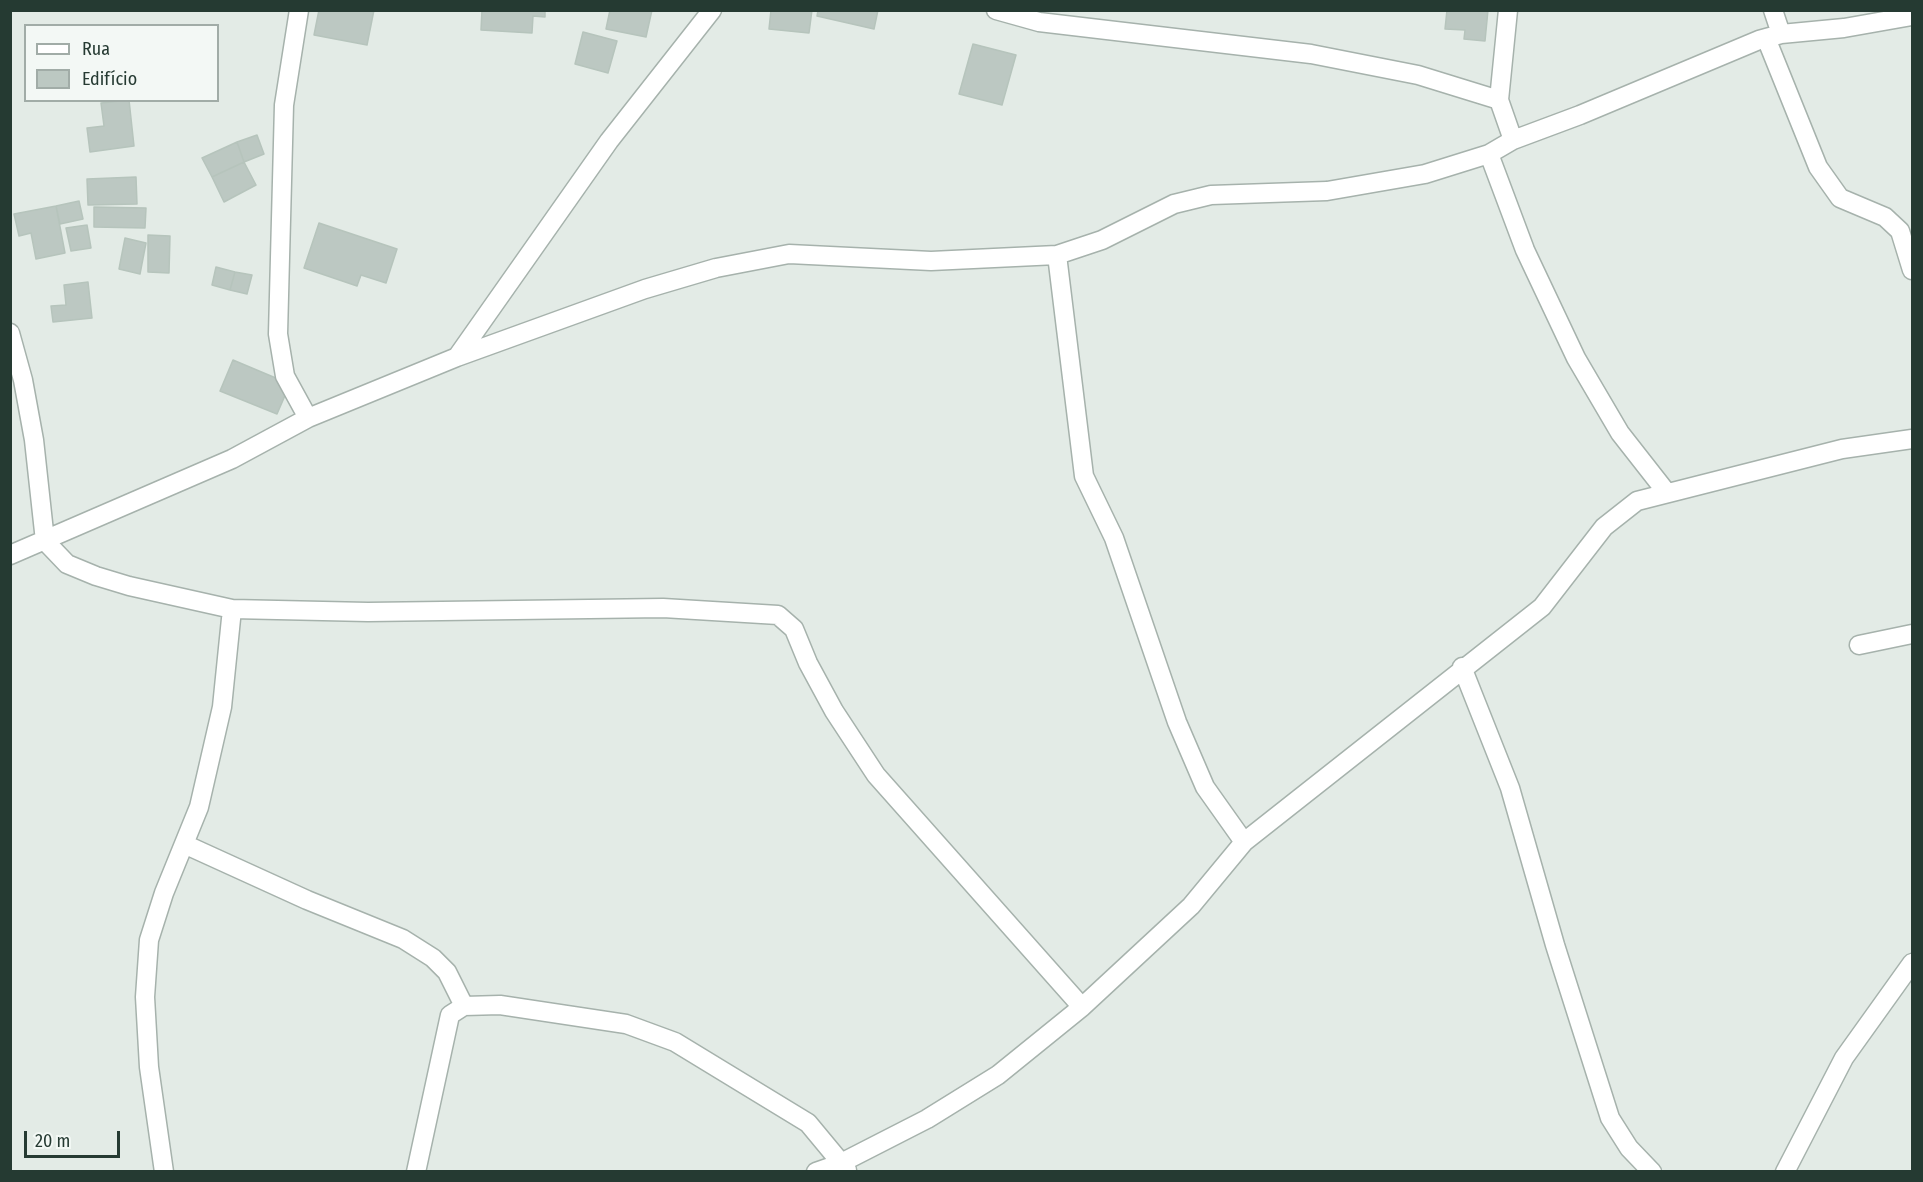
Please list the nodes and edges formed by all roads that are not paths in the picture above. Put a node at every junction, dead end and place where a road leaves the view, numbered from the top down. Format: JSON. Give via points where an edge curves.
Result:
{"nodes":[{"id":1,"x":299,"y":10,"type":"edge"},
{"id":2,"x":712,"y":10,"type":"edge"},
{"id":3,"x":996,"y":10,"type":"edge"},
{"id":4,"x":1508,"y":10,"type":"edge"},
{"id":5,"x":1773,"y":10,"type":"edge"},
{"id":6,"x":1912,"y":16,"type":"edge"},
{"id":7,"x":1774,"y":36,"type":"junction"},
{"id":8,"x":1498,"y":100,"type":"junction"},
{"id":9,"x":1514,"y":140,"type":"junction"},
{"id":10,"x":1489,"y":154,"type":"junction"},
{"id":11,"x":1057,"y":255,"type":"junction"},
{"id":12,"x":1912,"y":270,"type":"edge"},
{"id":13,"x":10,"y":333,"type":"edge"},
{"id":14,"x":457,"y":357,"type":"junction"},
{"id":15,"x":308,"y":418,"type":"junction"},
{"id":16,"x":1912,"y":439,"type":"edge"},
{"id":17,"x":1667,"y":493,"type":"junction"},
{"id":18,"x":45,"y":541,"type":"junction"},
{"id":19,"x":10,"y":555,"type":"edge"},
{"id":20,"x":232,"y":609,"type":"junction"},
{"id":21,"x":1912,"y":634,"type":"edge"},
{"id":22,"x":1859,"y":645,"type":"dead end"},
{"id":23,"x":1462,"y":667,"type":"junction"},
{"id":24,"x":1244,"y":842,"type":"junction"},
{"id":25,"x":184,"y":844,"type":"junction"},
{"id":26,"x":1912,"y":963,"type":"edge"},
{"id":27,"x":464,"y":1006,"type":"junction"},
{"id":28,"x":1082,"y":1007,"type":"junction"},
{"id":29,"x":844,"y":1168,"type":"edge"},
{"id":30,"x":164,"y":1172,"type":"edge"},
{"id":31,"x":416,"y":1172,"type":"edge"},
{"id":32,"x":816,"y":1172,"type":"edge"},
{"id":33,"x":1653,"y":1172,"type":"edge"},
{"id":34,"x":1785,"y":1172,"type":"edge"}],
"edges":[{"from":1,"to":15,"type":"street","via":[[284,105],[278,334],[285,376]]},
{"from":2,"to":14,"type":"street","via":[[609,141]]},
{"from":3,"to":8,"type":"street","via":[[1039,22],[1311,54],[1418,75]]},
{"from":4,"to":8,"type":"street"},
{"from":5,"to":7,"type":"street"},
{"from":6,"to":7,"type":"street"},
{"from":7,"to":9,"type":"street"},
{"from":7,"to":12,"type":"street","via":[[1818,167],[1840,198],[1885,217],[1900,231]]},
{"from":8,"to":9,"type":"street"},
{"from":9,"to":10,"type":"street"},
{"from":10,"to":11,"type":"street","via":[[1425,174],[1327,191],[1211,195],[1183,202],[1102,240]]},
{"from":10,"to":17,"type":"street","via":[[1525,250],[1576,358],[1620,433]]},
{"from":11,"to":14,"type":"street","via":[[931,261],[789,254],[716,268],[645,289]]},
{"from":11,"to":24,"type":"street","via":[[1084,476],[1118,548],[1177,722],[1205,787]]},
{"from":13,"to":18,"type":"street","via":[[24,380]]},
{"from":14,"to":15,"type":"street"},
{"from":15,"to":18,"type":"street","via":[[232,459]]},
{"from":16,"to":17,"type":"street","via":[[1842,449]]},
{"from":17,"to":23,"type":"street","via":[[1637,501],[1604,528],[1542,607]]},
{"from":18,"to":19,"type":"street"},
{"from":18,"to":20,"type":"street","via":[[67,564],[96,576]]},
{"from":20,"to":25,"type":"street","via":[[222,707],[199,807]]},
{"from":20,"to":28,"type":"street","via":[[379,612],[663,608],[778,615],[794,629],[813,673],[876,776]]},
{"from":21,"to":22,"type":"street"},
{"from":23,"to":24,"type":"street","via":[[1355,757]]},
{"from":23,"to":33,"type":"street","via":[[1510,788],[1610,1118],[1629,1148]]},
{"from":24,"to":28,"type":"street","via":[[1191,906]]},
{"from":25,"to":27,"type":"street","via":[[403,939],[447,972]]},
{"from":25,"to":30,"type":"street","via":[[149,940],[145,997],[149,1067]]},
{"from":26,"to":34,"type":"street","via":[[1845,1058]]},
{"from":27,"to":29,"type":"street","via":[[500,1005],[626,1024],[675,1042],[808,1123]]},
{"from":27,"to":31,"type":"street","via":[[450,1016]]},
{"from":28,"to":29,"type":"street","via":[[998,1075]]},
{"from":29,"to":32,"type":"street"}]}
